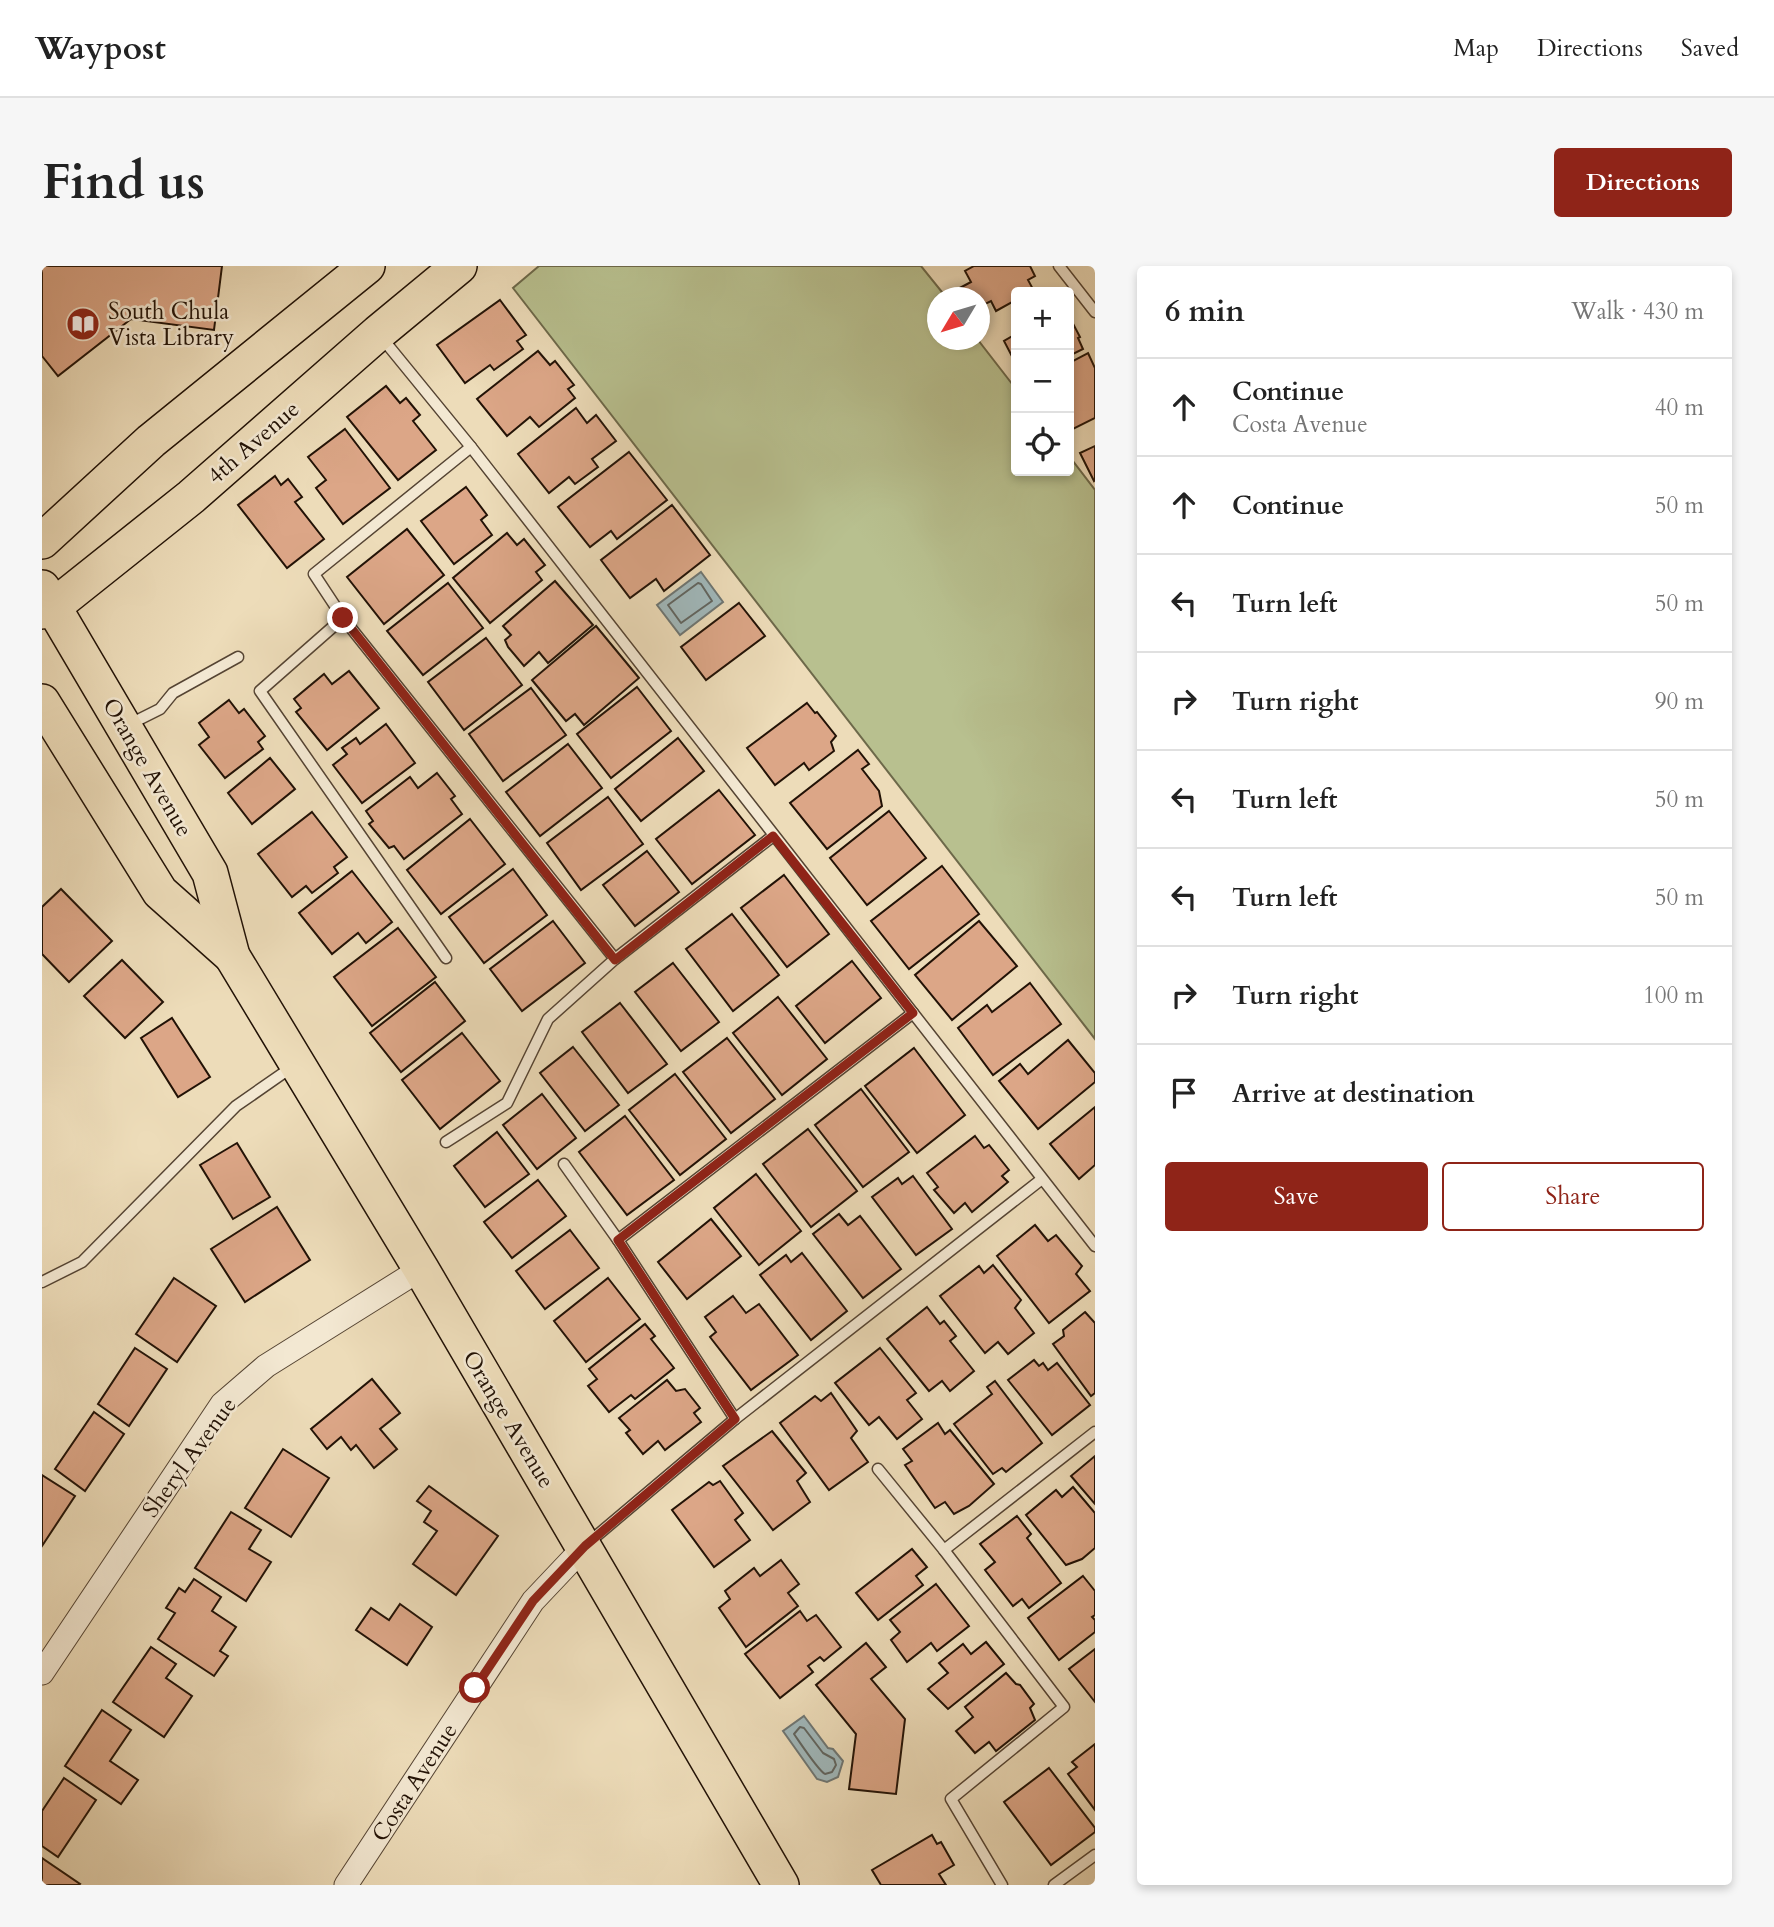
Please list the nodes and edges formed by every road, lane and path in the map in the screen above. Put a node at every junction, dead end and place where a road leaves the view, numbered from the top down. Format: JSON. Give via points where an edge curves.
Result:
{"nodes":[{"id":1,"x":367,"y":266,"type":"edge"},
{"id":2,"x":459,"y":266,"type":"edge"},
{"id":3,"x":1059,"y":266,"type":"edge"},
{"id":4,"x":1095,"y":312,"type":"edge"},
{"id":5,"x":378,"y":333,"type":"junction"},
{"id":6,"x":471,"y":447,"type":"junction"},
{"id":7,"x":42,"y":541,"type":"edge"},
{"id":8,"x":46,"y":602,"type":"edge"},
{"id":9,"x":343,"y":618,"type":"junction"},
{"id":10,"x":238,"y":657,"type":"dead end"},
{"id":11,"x":42,"y":702,"type":"edge"},
{"id":12,"x":124,"y":727,"type":"junction"},
{"id":13,"x":773,"y":836,"type":"junction"},
{"id":14,"x":232,"y":956,"type":"junction"},
{"id":15,"x":446,"y":958,"type":"dead end"},
{"id":16,"x":615,"y":960,"type":"junction"},
{"id":17,"x":913,"y":1013,"type":"junction"},
{"id":18,"x":297,"y":1064,"type":"junction"},
{"id":19,"x":446,"y":1142,"type":"dead end"},
{"id":20,"x":564,"y":1164,"type":"dead end"},
{"id":21,"x":1042,"y":1180,"type":"junction"},
{"id":22,"x":618,"y":1240,"type":"junction"},
{"id":23,"x":1095,"y":1246,"type":"edge"},
{"id":24,"x":421,"y":1269,"type":"junction"},
{"id":25,"x":42,"y":1282,"type":"edge"},
{"id":26,"x":735,"y":1419,"type":"junction"},
{"id":27,"x":1095,"y":1432,"type":"edge"},
{"id":28,"x":878,"y":1469,"type":"dead end"},
{"id":29,"x":585,"y":1546,"type":"junction"},
{"id":30,"x":944,"y":1550,"type":"junction"},
{"id":31,"x":42,"y":1673,"type":"edge"},
{"id":32,"x":1095,"y":1854,"type":"edge"},
{"id":33,"x":346,"y":1885,"type":"edge"},
{"id":34,"x":781,"y":1885,"type":"edge"},
{"id":35,"x":1002,"y":1885,"type":"edge"},
{"id":36,"x":1054,"y":1885,"type":"edge"}],
"edges":[{"from":1,"to":7,"type":"main road","via":[[151,441]]},
{"from":2,"to":5,"type":"main road","name":"4th Avenue"},
{"from":3,"to":4,"type":"lane"},
{"from":5,"to":6,"type":"lane"},
{"from":5,"to":8,"type":"main road","name":"4th Avenue","via":[[191,496]]},
{"from":6,"to":9,"type":"lane","via":[[314,575]]},
{"from":6,"to":13,"type":"lane"},
{"from":8,"to":12,"type":"main road","name":"Orange Avenue"},
{"from":9,"to":15,"type":"lane","via":[[260,691]]},
{"from":9,"to":16,"type":"lane"},
{"from":10,"to":12,"type":"lane"},
{"from":11,"to":14,"type":"main road","name":"Orange Avenue","via":[[160,892]]},
{"from":12,"to":14,"type":"main road","name":"Orange Avenue","via":[[209,873]]},
{"from":13,"to":16,"type":"lane"},
{"from":13,"to":17,"type":"lane"},
{"from":14,"to":18,"type":"main road","name":"Orange Avenue"},
{"from":16,"to":19,"type":"lane","via":[[548,1019],[507,1103]]},
{"from":17,"to":21,"type":"lane"},
{"from":17,"to":22,"type":"lane"},
{"from":18,"to":24,"type":"main road","name":"Orange Avenue"},
{"from":18,"to":25,"type":"lane","via":[[236,1106],[82,1262]]},
{"from":20,"to":22,"type":"lane"},
{"from":21,"to":23,"type":"lane"},
{"from":21,"to":26,"type":"lane"},
{"from":22,"to":26,"type":"lane"},
{"from":24,"to":29,"type":"main road","name":"Orange Avenue"},
{"from":24,"to":31,"type":"street","name":"Sheryl Avenue","via":[[266,1366],[222,1404]]},
{"from":26,"to":29,"type":"lane"},
{"from":27,"to":30,"type":"lane"},
{"from":28,"to":30,"type":"lane"},
{"from":29,"to":33,"type":"street","name":"Costa Avenue","via":[[533,1601]]},
{"from":29,"to":34,"type":"main road","name":"Orange Avenue"},
{"from":30,"to":35,"type":"lane","via":[[1064,1707],[951,1799]]},
{"from":32,"to":36,"type":"lane"}]}
